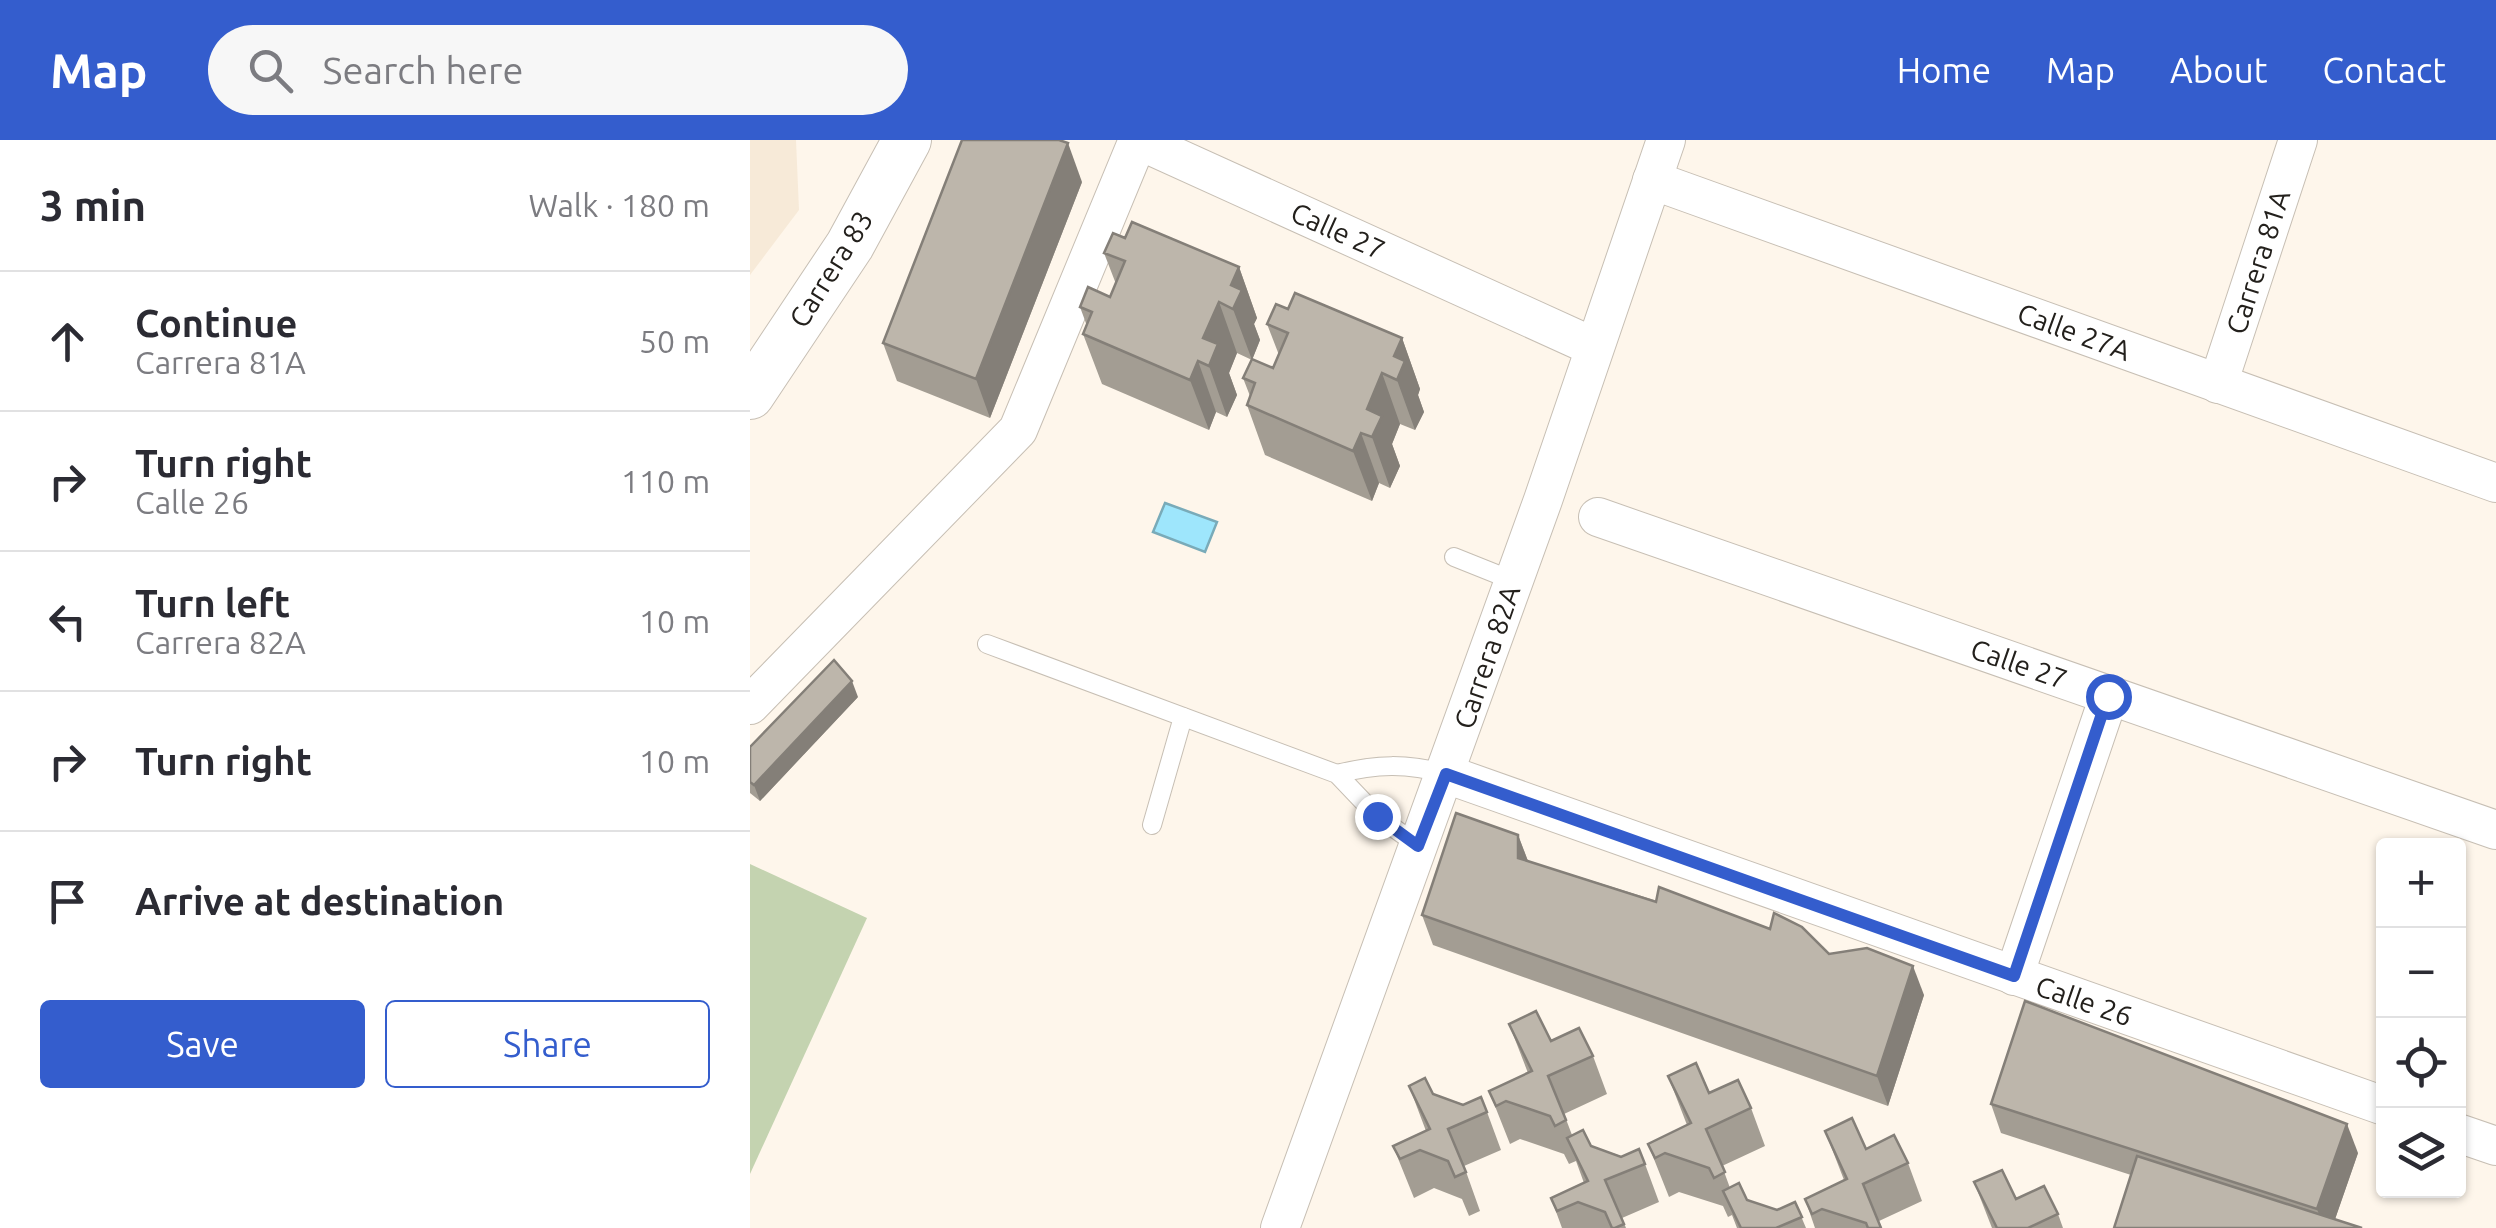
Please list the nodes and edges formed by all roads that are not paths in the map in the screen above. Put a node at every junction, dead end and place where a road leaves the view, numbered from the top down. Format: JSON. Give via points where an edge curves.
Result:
{"nodes":[{"id":1,"x":908,"y":140,"type":"edge"},
{"id":2,"x":1138,"y":140,"type":"edge"},
{"id":3,"x":1666,"y":140,"type":"edge"},
{"id":4,"x":2298,"y":140,"type":"edge"},
{"id":5,"x":1652,"y":180,"type":"junction"},
{"id":6,"x":1594,"y":347,"type":"junction"},
{"id":7,"x":2218,"y":384,"type":"junction"},
{"id":8,"x":750,"y":395,"type":"edge"},
{"id":9,"x":2496,"y":483,"type":"edge"},
{"id":10,"x":1598,"y":516,"type":"dead end"},
{"id":11,"x":1454,"y":557,"type":"dead end"},
{"id":12,"x":1514,"y":581,"type":"junction"},
{"id":13,"x":987,"y":644,"type":"dead end"},
{"id":14,"x":2108,"y":696,"type":"junction"},
{"id":15,"x":750,"y":705,"type":"edge"},
{"id":16,"x":1183,"y":717,"type":"junction"},
{"id":17,"x":1337,"y":774,"type":"junction"},
{"id":18,"x":1446,"y":774,"type":"junction"},
{"id":19,"x":1152,"y":825,"type":"dead end"},
{"id":20,"x":2496,"y":830,"type":"edge"},
{"id":21,"x":1418,"y":846,"type":"junction"},
{"id":22,"x":2014,"y":976,"type":"junction"},
{"id":23,"x":2376,"y":1103,"type":"edge"},
{"id":24,"x":2466,"y":1136,"type":"edge"},
{"id":25,"x":2496,"y":1146,"type":"edge"},
{"id":26,"x":1280,"y":1228,"type":"edge"}],
"edges":[{"from":1,"to":8,"type":"street","name":"Carrera 83","via":[[850,245]]},
{"from":2,"to":6,"type":"street","name":"Calle 27"},
{"from":2,"to":15,"type":"street","via":[[1018,430]]},
{"from":3,"to":5,"type":"street","name":"Carrera 82A"},
{"from":4,"to":7,"type":"street","name":"Carrera 81A"},
{"from":5,"to":6,"type":"street","name":"Carrera 82A"},
{"from":5,"to":7,"type":"street","name":"Calle 27A"},
{"from":6,"to":12,"type":"street","name":"Carrera 82A"},
{"from":7,"to":9,"type":"street","name":"Calle 27A"},
{"from":10,"to":14,"type":"street","name":"Calle 27"},
{"from":11,"to":12,"type":"lane"},
{"from":12,"to":18,"type":"street","name":"Carrera 82A"},
{"from":13,"to":16,"type":"lane"},
{"from":14,"to":20,"type":"street","name":"Calle 27"},
{"from":14,"to":22,"type":"street"},
{"from":16,"to":17,"type":"lane"},
{"from":16,"to":19,"type":"lane"},
{"from":17,"to":18,"type":"lane","via":[[1396,764]]},
{"from":17,"to":21,"type":"lane"},
{"from":18,"to":21,"type":"street","name":"Carrera 82A"},
{"from":18,"to":22,"type":"street","name":"Calle 26"},
{"from":21,"to":26,"type":"street","name":"Carrera 82A"},
{"from":22,"to":23,"type":"street","name":"Calle 26"},
{"from":24,"to":25,"type":"street"}]}
